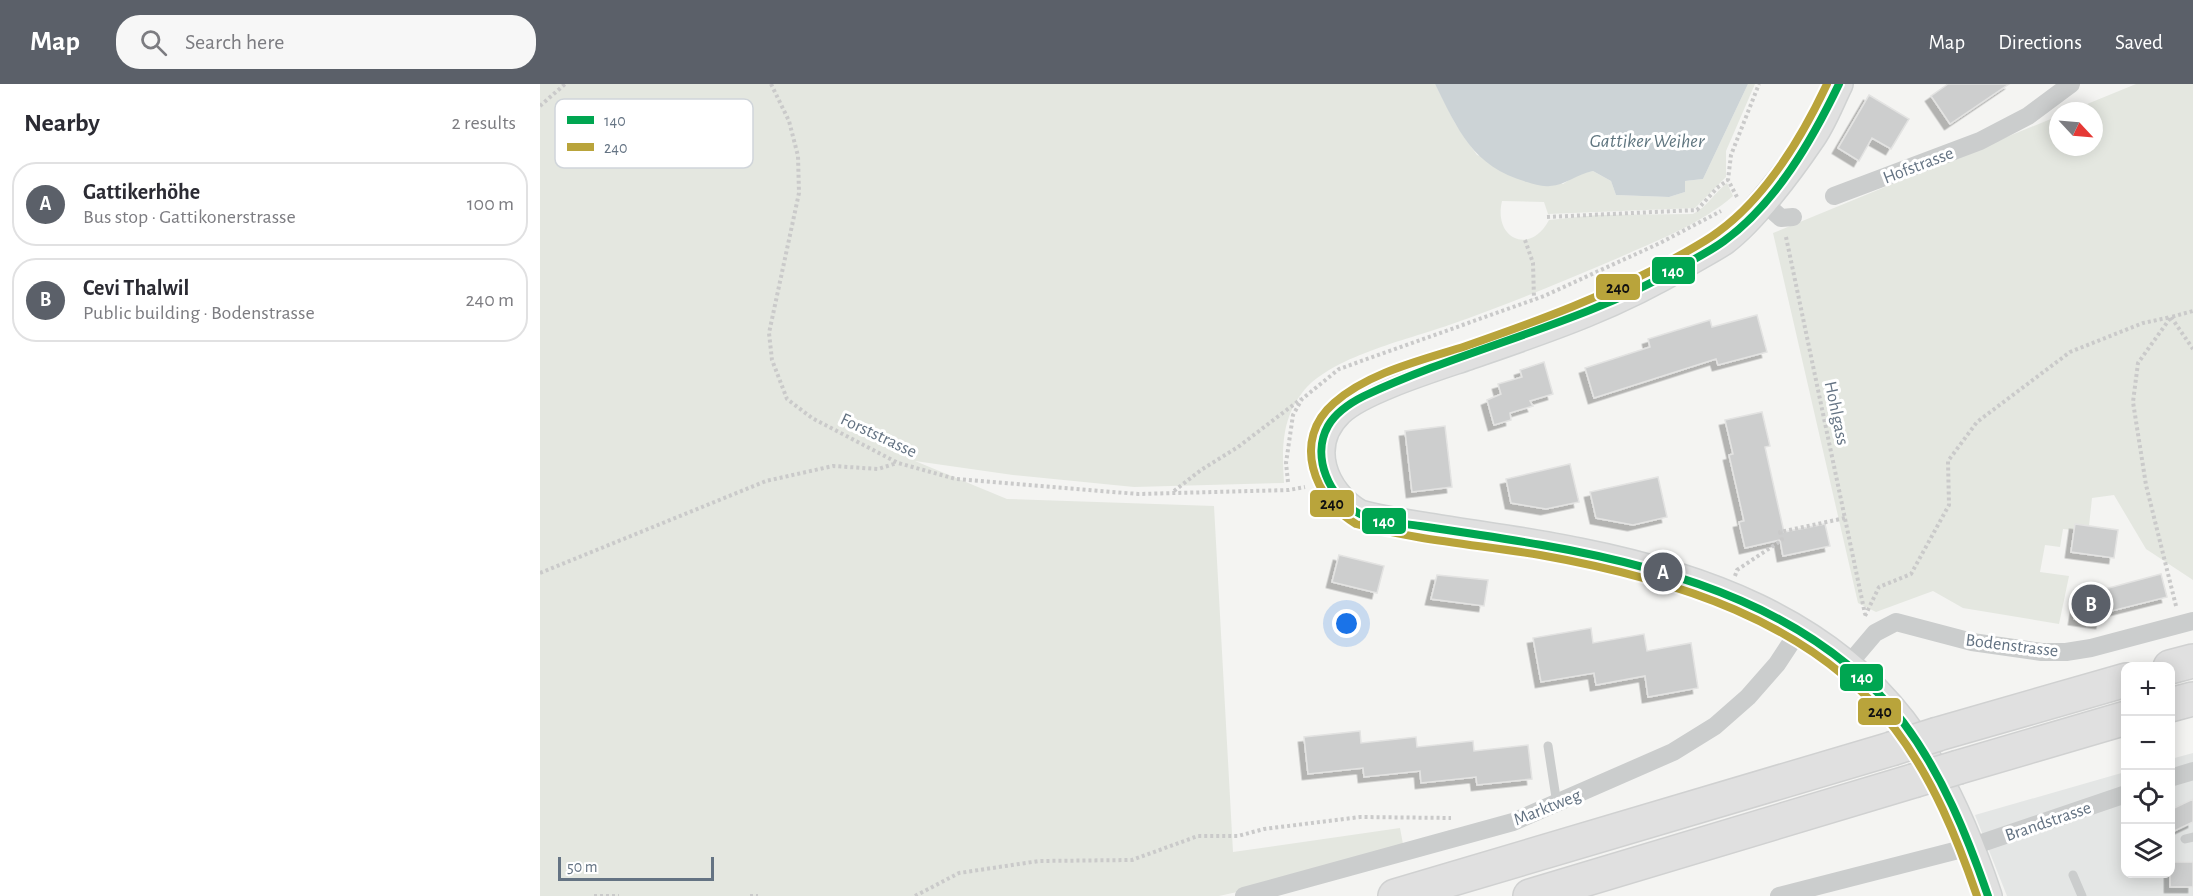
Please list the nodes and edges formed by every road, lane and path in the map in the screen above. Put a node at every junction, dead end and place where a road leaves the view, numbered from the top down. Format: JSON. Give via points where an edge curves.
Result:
{"nodes":[{"id":1,"x":565,"y":84,"type":"edge"},
{"id":2,"x":771,"y":84,"type":"edge"},
{"id":3,"x":1759,"y":84,"type":"edge"},
{"id":4,"x":1839,"y":84,"type":"edge"},
{"id":5,"x":2071,"y":84,"type":"edge"},
{"id":6,"x":540,"y":106,"type":"edge"},
{"id":7,"x":1728,"y":180,"type":"junction"},
{"id":8,"x":1834,"y":196,"type":"dead end"},
{"id":9,"x":1749,"y":202,"type":"junction"},
{"id":10,"x":1727,"y":207,"type":"dead end"},
{"id":11,"x":1547,"y":217,"type":"dead end"},
{"id":12,"x":1793,"y":218,"type":"dead end"},
{"id":13,"x":1786,"y":235,"type":"dead end"},
{"id":14,"x":1525,"y":240,"type":"dead end"},
{"id":15,"x":1534,"y":299,"type":"junction"},
{"id":16,"x":2193,"y":311,"type":"edge"},
{"id":17,"x":2171,"y":317,"type":"junction"},
{"id":18,"x":2193,"y":349,"type":"edge"},
{"id":19,"x":1302,"y":399,"type":"junction"},
{"id":20,"x":898,"y":463,"type":"junction"},
{"id":21,"x":1288,"y":482,"type":"dead end"},
{"id":22,"x":1326,"y":482,"type":"junction"},
{"id":23,"x":1173,"y":492,"type":"junction"},
{"id":24,"x":1845,"y":518,"type":"junction"},
{"id":25,"x":540,"y":573,"type":"edge"},
{"id":26,"x":1735,"y":576,"type":"dead end"},
{"id":27,"x":2186,"y":622,"type":"edge"},
{"id":28,"x":1800,"y":629,"type":"junction"},
{"id":29,"x":2193,"y":660,"type":"edge"},
{"id":30,"x":2175,"y":665,"type":"edge"},
{"id":31,"x":1848,"y":666,"type":"junction"},
{"id":32,"x":2121,"y":681,"type":"edge"},
{"id":33,"x":2193,"y":699,"type":"edge"},
{"id":34,"x":2175,"y":704,"type":"edge"},
{"id":35,"x":2121,"y":719,"type":"edge"},
{"id":36,"x":1548,"y":746,"type":"dead end"},
{"id":37,"x":2193,"y":771,"type":"edge"},
{"id":38,"x":2175,"y":776,"type":"edge"},
{"id":39,"x":2121,"y":796,"type":"edge"},
{"id":40,"x":1557,"y":804,"type":"junction"},
{"id":41,"x":1462,"y":818,"type":"dead end"},
{"id":42,"x":1970,"y":847,"type":"junction"},
{"id":43,"x":2073,"y":875,"type":"dead end"},
{"id":44,"x":594,"y":896,"type":"edge"},
{"id":45,"x":619,"y":896,"type":"edge"},
{"id":46,"x":750,"y":896,"type":"edge"},
{"id":47,"x":758,"y":896,"type":"edge"},
{"id":48,"x":915,"y":896,"type":"edge"},
{"id":49,"x":1244,"y":896,"type":"edge"},
{"id":50,"x":1395,"y":896,"type":"edge"},
{"id":51,"x":1530,"y":896,"type":"edge"},
{"id":52,"x":1779,"y":896,"type":"edge"},
{"id":53,"x":1988,"y":896,"type":"edge"},
{"id":54,"x":2082,"y":896,"type":"edge"}],
"edges":[{"from":1,"to":6,"type":"path"},
{"from":2,"to":20,"type":"path","name":"Forststrasse","via":[[789,121],[798,156],[799,193],[769,333],[772,360],[788,399],[812,418]]},
{"from":3,"to":7,"type":"path","via":[[1731,155]]},
{"from":4,"to":9,"type":"main road","via":[[1811,139]]},
{"from":5,"to":8,"type":"street","name":"Hofstrasse","via":[[2028,116],[1980,141]]},
{"from":7,"to":9,"type":"path","via":[[1737,195]]},
{"from":7,"to":11,"type":"path","via":[[1697,210]]},
{"from":9,"to":12,"type":"street","via":[[1781,218]]},
{"from":9,"to":22,"type":"main road","via":[[1724,240],[1644,288],[1602,309],[1420,372],[1351,402],[1337,413],[1324,434],[1320,453]]},
{"from":10,"to":15,"type":"path","via":[[1660,243]]},
{"from":13,"to":24,"type":"path","name":"Hohlgass"},
{"from":14,"to":15,"type":"path","via":[[1533,263]]},
{"from":15,"to":19,"type":"path","via":[[1339,369]]},
{"from":16,"to":17,"type":"path"},
{"from":17,"to":18,"type":"path"},
{"from":17,"to":24,"type":"path","name":"Hohlgass","via":[[2143,323],[2070,352],[1977,422],[1948,461],[1948,505],[1911,574],[1878,587],[1865,617]]},
{"from":17,"to":27,"type":"path","via":[[2138,363],[2133,402],[2146,485]]},
{"from":19,"to":21,"type":"path","via":[[1288,435]]},
{"from":19,"to":23,"type":"path"},
{"from":20,"to":23,"type":"path","name":"Forststrasse","via":[[956,479],[1138,494]]},
{"from":20,"to":25,"type":"path","via":[[878,469],[833,466],[766,481]]},
{"from":22,"to":23,"type":"path","name":"Forststrasse","via":[[1289,490]]},
{"from":22,"to":28,"type":"main road","via":[[1339,499],[1360,514],[1580,552],[1664,572],[1745,602]]},
{"from":24,"to":26,"type":"path","via":[[1780,532],[1782,540],[1737,570]]},
{"from":27,"to":31,"type":"street","name":"Bodenstrasse","via":[[2091,648],[2054,652],[1972,642],[1896,622],[1875,633]]},
{"from":28,"to":31,"type":"main road"},
{"from":28,"to":40,"type":"street","name":"Marktweg","via":[[1777,664],[1715,726],[1673,752]]},
{"from":29,"to":30,"type":"highway"},
{"from":31,"to":42,"type":"main road","via":[[1903,723],[1934,772]]},
{"from":32,"to":50,"type":"highway","bridge":true},
{"from":33,"to":34,"type":"highway"},
{"from":35,"to":51,"type":"highway","bridge":true},
{"from":36,"to":40,"type":"lane"},
{"from":37,"to":38,"type":"street"},
{"from":39,"to":42,"type":"street","name":"Brandstrasse"},
{"from":40,"to":49,"type":"street","name":"Marktweg","via":[[1513,822]]},
{"from":41,"to":48,"type":"path","via":[[1360,817],[1238,836],[1198,836],[1132,860],[1039,861],[959,873]]},
{"from":42,"to":52,"type":"street","name":"Brandstrasse"},
{"from":42,"to":53,"type":"main road"},
{"from":43,"to":54,"type":"lane"},
{"from":44,"to":45,"type":"path"},
{"from":46,"to":47,"type":"path"}]}
